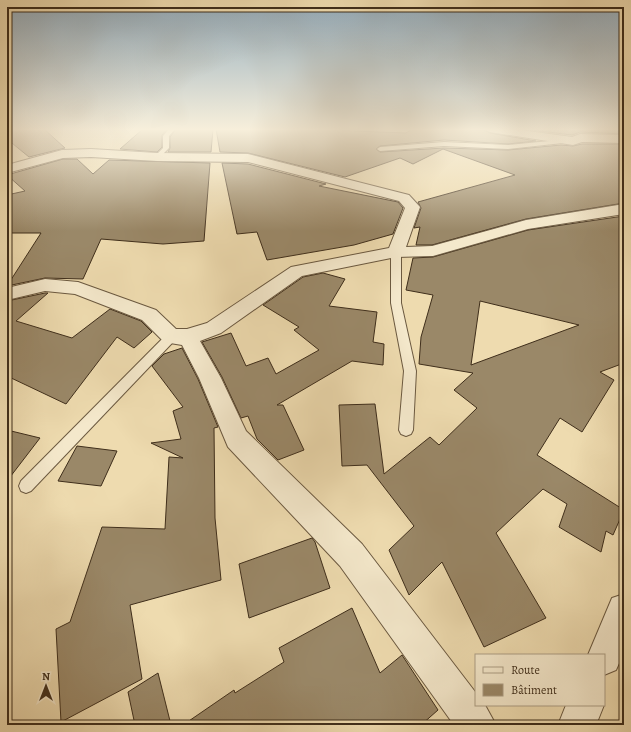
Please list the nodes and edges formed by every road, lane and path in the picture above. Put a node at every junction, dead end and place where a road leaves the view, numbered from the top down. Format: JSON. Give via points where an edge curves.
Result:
{"nodes":[{"id":1,"x":28,"y":163,"type":"edge"},
{"id":2,"x":268,"y":163,"type":"edge"},
{"id":3,"x":7,"y":169,"type":"edge"},
{"id":4,"x":624,"y":209,"type":"edge"},
{"id":5,"x":396,"y":252,"type":"junction"},
{"id":6,"x":7,"y":294,"type":"edge"},
{"id":7,"x":180,"y":337,"type":"junction"},
{"id":8,"x":406,"y":430,"type":"dead end"},
{"id":9,"x":26,"y":486,"type":"dead end"},
{"id":10,"x":624,"y":610,"type":"edge"},
{"id":11,"x":605,"y":656,"type":"edge"},
{"id":12,"x":585,"y":706,"type":"edge"},
{"id":13,"x":477,"y":725,"type":"edge"},
{"id":14,"x":577,"y":725,"type":"edge"}],
"edges":[{"from":1,"to":3,"type":"street"},
{"from":2,"to":5,"type":"street","via":[[404,198],[413,208]]},
{"from":4,"to":5,"type":"street","via":[[526,225],[433,251]]},
{"from":5,"to":7,"type":"street","via":[[297,271],[214,328]]},
{"from":5,"to":8,"type":"lane","via":[[396,303],[410,371]]},
{"from":6,"to":7,"type":"street","via":[[45,285],[78,288],[149,315]]},
{"from":7,"to":9,"type":"lane"},
{"from":7,"to":13,"type":"street","via":[[210,378],[237,439],[351,555]]},
{"from":10,"to":11,"type":"street"},
{"from":12,"to":14,"type":"street"}]}
